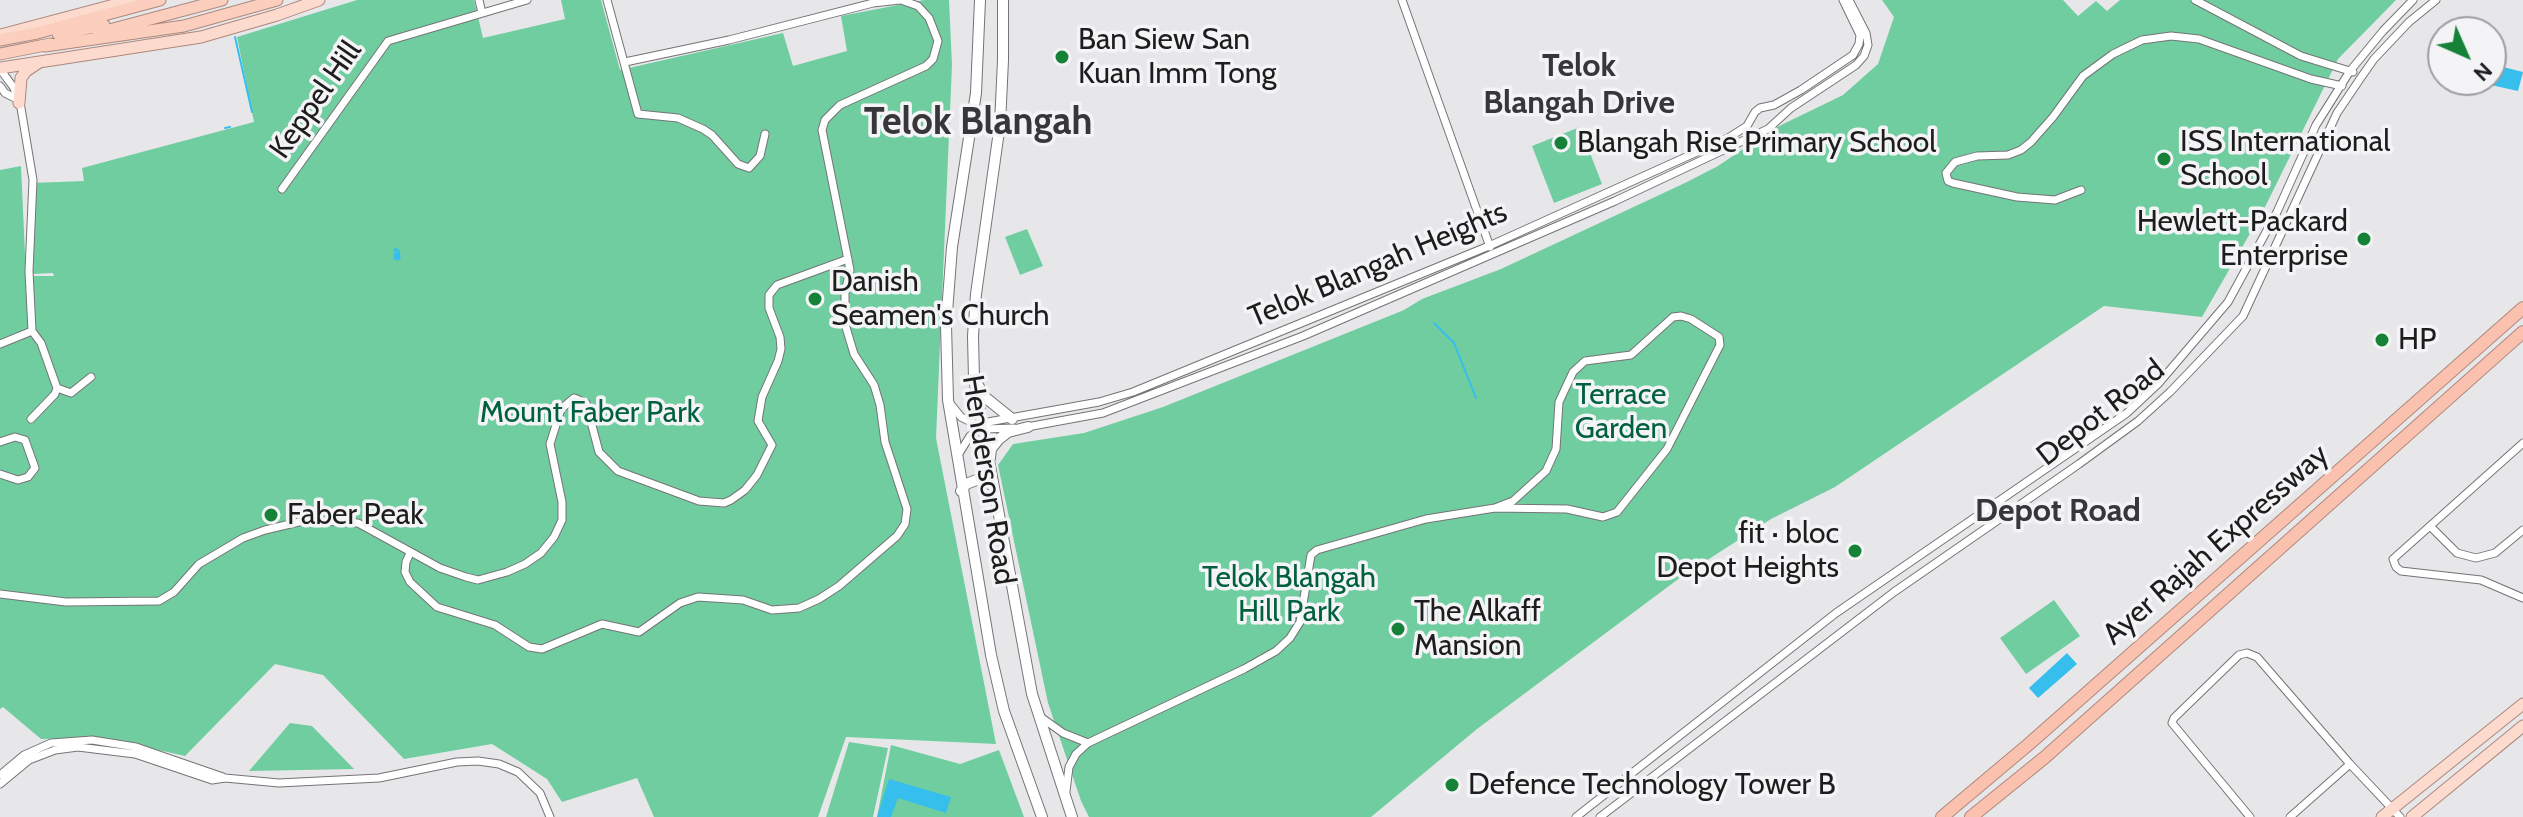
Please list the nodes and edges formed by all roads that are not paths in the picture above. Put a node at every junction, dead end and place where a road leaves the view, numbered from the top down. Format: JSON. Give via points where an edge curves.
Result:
{"nodes":[{"id":1,"x":160,"y":0,"type":"edge"},
{"id":2,"x":197,"y":0,"type":"edge"},
{"id":3,"x":222,"y":0,"type":"edge"},
{"id":4,"x":277,"y":0,"type":"edge"},
{"id":5,"x":319,"y":0,"type":"edge"},
{"id":6,"x":479,"y":0,"type":"edge"},
{"id":7,"x":527,"y":0,"type":"edge"},
{"id":8,"x":607,"y":0,"type":"edge"},
{"id":9,"x":900,"y":0,"type":"edge"},
{"id":10,"x":980,"y":0,"type":"edge"},
{"id":11,"x":1003,"y":0,"type":"edge"},
{"id":12,"x":1012,"y":0,"type":"edge"},
{"id":13,"x":1402,"y":0,"type":"edge"},
{"id":14,"x":1846,"y":0,"type":"edge"},
{"id":15,"x":2195,"y":0,"type":"edge"},
{"id":16,"x":2413,"y":0,"type":"edge"},
{"id":17,"x":2436,"y":0,"type":"edge"},
{"id":18,"x":126,"y":1,"type":"edge"},
{"id":19,"x":482,"y":13,"type":"junction"},
{"id":20,"x":1004,"y":18,"type":"junction"},
{"id":21,"x":37,"y":33,"type":"junction"},
{"id":22,"x":0,"y":36,"type":"edge"},
{"id":23,"x":45,"y":46,"type":"junction"},
{"id":24,"x":0,"y":54,"type":"edge"},
{"id":25,"x":42,"y":61,"type":"junction"},
{"id":26,"x":625,"y":62,"type":"junction"},
{"id":27,"x":0,"y":68,"type":"edge"},
{"id":28,"x":2350,"y":71,"type":"junction"},
{"id":29,"x":2362,"y":76,"type":"junction"},
{"id":30,"x":2341,"y":85,"type":"junction"},
{"id":31,"x":0,"y":86,"type":"edge"},
{"id":32,"x":2352,"y":90,"type":"junction"},
{"id":33,"x":18,"y":101,"type":"junction"},
{"id":34,"x":1774,"y":105,"type":"junction"},
{"id":35,"x":1779,"y":119,"type":"junction"},
{"id":36,"x":765,"y":134,"type":"dead end"},
{"id":37,"x":282,"y":189,"type":"dead end"},
{"id":38,"x":2081,"y":190,"type":"dead end"},
{"id":39,"x":1489,"y":246,"type":"junction"},
{"id":40,"x":1493,"y":255,"type":"junction"},
{"id":41,"x":848,"y":259,"type":"junction"},
{"id":42,"x":2523,"y":308,"type":"edge"},
{"id":43,"x":32,"y":331,"type":"junction"},
{"id":44,"x":2523,"y":332,"type":"edge"},
{"id":45,"x":0,"y":344,"type":"edge"},
{"id":46,"x":91,"y":377,"type":"dead end"},
{"id":47,"x":974,"y":379,"type":"junction"},
{"id":48,"x":57,"y":388,"type":"junction"},
{"id":49,"x":948,"y":400,"type":"junction"},
{"id":50,"x":31,"y":419,"type":"dead end"},
{"id":51,"x":1012,"y":419,"type":"junction"},
{"id":52,"x":981,"y":427,"type":"junction"},
{"id":53,"x":1028,"y":427,"type":"junction"},
{"id":54,"x":0,"y":442,"type":"edge"},
{"id":55,"x":2523,"y":443,"type":"edge"},
{"id":56,"x":957,"y":457,"type":"junction"},
{"id":57,"x":989,"y":463,"type":"junction"},
{"id":58,"x":0,"y":474,"type":"edge"},
{"id":59,"x":993,"y":486,"type":"junction"},
{"id":60,"x":961,"y":491,"type":"junction"},
{"id":61,"x":1495,"y":508,"type":"junction"},
{"id":62,"x":2430,"y":526,"type":"junction"},
{"id":63,"x":2523,"y":530,"type":"edge"},
{"id":64,"x":410,"y":553,"type":"junction"},
{"id":65,"x":0,"y":594,"type":"edge"},
{"id":66,"x":2523,"y":598,"type":"edge"},
{"id":67,"x":1836,"y":613,"type":"junction"},
{"id":68,"x":1847,"y":627,"type":"junction"},
{"id":69,"x":2523,"y":704,"type":"edge"},
{"id":70,"x":1036,"y":712,"type":"junction"},
{"id":71,"x":2523,"y":726,"type":"edge"},
{"id":72,"x":115,"y":742,"type":"junction"},
{"id":73,"x":1088,"y":743,"type":"junction"},
{"id":74,"x":113,"y":752,"type":"junction"},
{"id":75,"x":2350,"y":764,"type":"junction"},
{"id":76,"x":0,"y":775,"type":"edge"},
{"id":77,"x":225,"y":778,"type":"junction"},
{"id":78,"x":0,"y":784,"type":"edge"},
{"id":79,"x":1065,"y":797,"type":"junction"},
{"id":80,"x":2396,"y":813,"type":"edge"},
{"id":81,"x":550,"y":817,"type":"edge"},
{"id":82,"x":1042,"y":817,"type":"edge"},
{"id":83,"x":1072,"y":817,"type":"edge"},
{"id":84,"x":1576,"y":817,"type":"edge"},
{"id":85,"x":1600,"y":817,"type":"edge"},
{"id":86,"x":1942,"y":817,"type":"edge"},
{"id":87,"x":1971,"y":817,"type":"edge"},
{"id":88,"x":2250,"y":817,"type":"edge"},
{"id":89,"x":2290,"y":817,"type":"edge"},
{"id":90,"x":2382,"y":817,"type":"edge"},
{"id":91,"x":2412,"y":817,"type":"edge"}],
"edges":[{"from":1,"to":21,"type":"highway"},
{"from":2,"to":21,"type":"highway","via":[[98,27]]},
{"from":3,"to":23,"type":"highway"},
{"from":4,"to":23,"type":"highway","via":[[184,26]]},
{"from":5,"to":25,"type":"main road","via":[[201,37]]},
{"from":6,"to":19,"type":"street"},
{"from":7,"to":19,"type":"street","name":"Keppel Hill"},
{"from":8,"to":26,"type":"street"},
{"from":9,"to":26,"type":"street"},
{"from":9,"to":41,"type":"street","via":[[918,6],[929,18],[938,41],[933,59],[840,105],[822,130]]},
{"from":10,"to":49,"type":"main road","name":"Henderson Road","via":[[977,84],[952,247]]},
{"from":11,"to":20,"type":"main road","name":"Henderson Road"},
{"from":12,"to":20,"type":"main road"},
{"from":13,"to":39,"type":"street"},
{"from":14,"to":34,"type":"street","name":"Telok Blangah Heights","via":[[1860,35],[1857,51]]},
{"from":14,"to":35,"type":"street","name":"Telok Blangah Heights","via":[[1866,33],[1864,56]]},
{"from":15,"to":28,"type":"street","via":[[2301,56]]},
{"from":16,"to":28,"type":"street","name":"Depot Road"},
{"from":17,"to":29,"type":"street","name":"Depot Road"},
{"from":18,"to":22,"type":"main road"},
{"from":19,"to":37,"type":"street","name":"Keppel Hill","via":[[388,41]]},
{"from":20,"to":47,"type":"main road","name":"Henderson Road","via":[[999,138],[975,308]]},
{"from":21,"to":22,"type":"highway"},
{"from":23,"to":24,"type":"highway"},
{"from":25,"to":27,"type":"main road"},
{"from":25,"to":33,"type":"main road","via":[[21,78]]},
{"from":26,"to":36,"type":"street","via":[[638,114],[678,118],[703,129],[738,164],[749,168],[760,156]]},
{"from":27,"to":33,"type":"street"},
{"from":28,"to":29,"type":"street"},
{"from":28,"to":30,"type":"street","name":"Depot Road"},
{"from":29,"to":32,"type":"street","name":"Depot Road"},
{"from":30,"to":32,"type":"street"},
{"from":30,"to":38,"type":"street","via":[[2199,39],[2142,40],[2083,76],[2024,147],[2008,155],[1955,162],[1946,173],[1953,183],[2017,197],[2055,200]]},
{"from":30,"to":67,"type":"street","name":"Depot Road","via":[[2228,302],[2158,384],[2127,413]]},
{"from":31,"to":33,"type":"street"},
{"from":32,"to":68,"type":"street","name":"Depot Road","via":[[2243,316],[2138,421]]},
{"from":33,"to":43,"type":"street","via":[[33,180]]},
{"from":34,"to":35,"type":"street"},
{"from":34,"to":39,"type":"street","name":"Telok Blangah Heights","via":[[1760,108],[1747,126],[1728,138]]},
{"from":35,"to":40,"type":"street","name":"Telok Blangah Heights","via":[[1768,129]]},
{"from":39,"to":40,"type":"street"},
{"from":39,"to":51,"type":"street","name":"Telok Blangah Heights","via":[[1133,392]]},
{"from":40,"to":53,"type":"street","name":"Telok Blangah Heights","via":[[1135,402]]},
{"from":41,"to":64,"type":"street","via":[[777,285],[769,295],[781,349],[758,421],[772,445],[757,475],[731,500],[699,501],[618,471],[599,452],[586,403],[574,398],[561,409],[553,428],[550,456],[562,520],[541,553],[507,572],[478,580]]},
{"from":41,"to":64,"type":"street","via":[[845,324],[854,354],[877,395],[885,442],[907,509],[897,536],[839,586],[799,608],[772,610],[743,600],[698,597],[680,603],[639,632],[602,624],[542,649],[529,647],[495,625],[437,607],[410,582],[405,572]]},
{"from":42,"to":86,"type":"highway","name":"Ayer Rajah Expressway"},
{"from":43,"to":45,"type":"street"},
{"from":43,"to":48,"type":"street"},
{"from":44,"to":87,"type":"highway","name":"Ayer Rajah Expressway"},
{"from":46,"to":48,"type":"street","via":[[71,393]]},
{"from":47,"to":51,"type":"main road","via":[[986,398]]},
{"from":47,"to":52,"type":"main road","name":"Henderson Road"},
{"from":48,"to":50,"type":"street"},
{"from":49,"to":52,"type":"street","via":[[961,417]]},
{"from":49,"to":56,"type":"main road","name":"Henderson Road"},
{"from":51,"to":52,"type":"street","name":"Telok Blangah Heights"},
{"from":52,"to":53,"type":"street","name":"Telok Blangah Heights"},
{"from":52,"to":56,"type":"street"},
{"from":52,"to":57,"type":"main road","name":"Henderson Road"},
{"from":53,"to":57,"type":"main road","via":[[999,439]]},
{"from":54,"to":58,"type":"street","via":[[25,440],[35,468],[18,480]]},
{"from":55,"to":62,"type":"street"},
{"from":56,"to":60,"type":"main road","name":"Henderson Road"},
{"from":57,"to":59,"type":"main road","name":"Henderson Road"},
{"from":59,"to":60,"type":"main road","via":[[982,478]]},
{"from":59,"to":70,"type":"main road","name":"Henderson Road"},
{"from":60,"to":82,"type":"main road","name":"Henderson Road","via":[[1004,711]]},
{"from":61,"to":61,"type":"street","via":[[1513,501],[1546,471],[1556,449],[1559,402],[1573,372],[1585,361],[1631,355],[1673,317],[1691,319],[1719,337],[1720,345],[1667,449],[1617,512],[1603,517],[1567,509]]},
{"from":61,"to":73,"type":"street","via":[[1399,525],[1317,550],[1311,555],[1300,622],[1276,651]]},
{"from":62,"to":63,"type":"street","via":[[2457,553],[2476,558],[2495,553]]},
{"from":62,"to":66,"type":"street","via":[[2396,556],[2398,569],[2481,580]]},
{"from":64,"to":65,"type":"street","via":[[358,523],[296,521],[243,538],[199,564],[159,601],[66,602]]},
{"from":67,"to":68,"type":"street"},
{"from":67,"to":84,"type":"street","name":"Depot Road"},
{"from":68,"to":85,"type":"street","name":"Depot Road"},
{"from":69,"to":80,"type":"main road"},
{"from":70,"to":73,"type":"street","via":[[1063,733]]},
{"from":70,"to":79,"type":"main road","name":"Henderson Road"},
{"from":71,"to":91,"type":"main road"},
{"from":72,"to":74,"type":"street"},
{"from":72,"to":76,"type":"street","via":[[51,743],[24,755]]},
{"from":72,"to":77,"type":"street"},
{"from":73,"to":79,"type":"street","via":[[1069,767]]},
{"from":74,"to":77,"type":"street","via":[[212,780]]},
{"from":74,"to":78,"type":"street","via":[[93,747],[55,750],[25,762]]},
{"from":75,"to":80,"type":"street"},
{"from":75,"to":88,"type":"street","via":[[2257,657],[2239,655],[2172,723]]},
{"from":75,"to":89,"type":"street"},
{"from":77,"to":81,"type":"street","via":[[343,782],[478,761],[518,772],[540,793]]},
{"from":79,"to":83,"type":"main road","name":"Henderson Road"},
{"from":80,"to":90,"type":"main road"}]}
